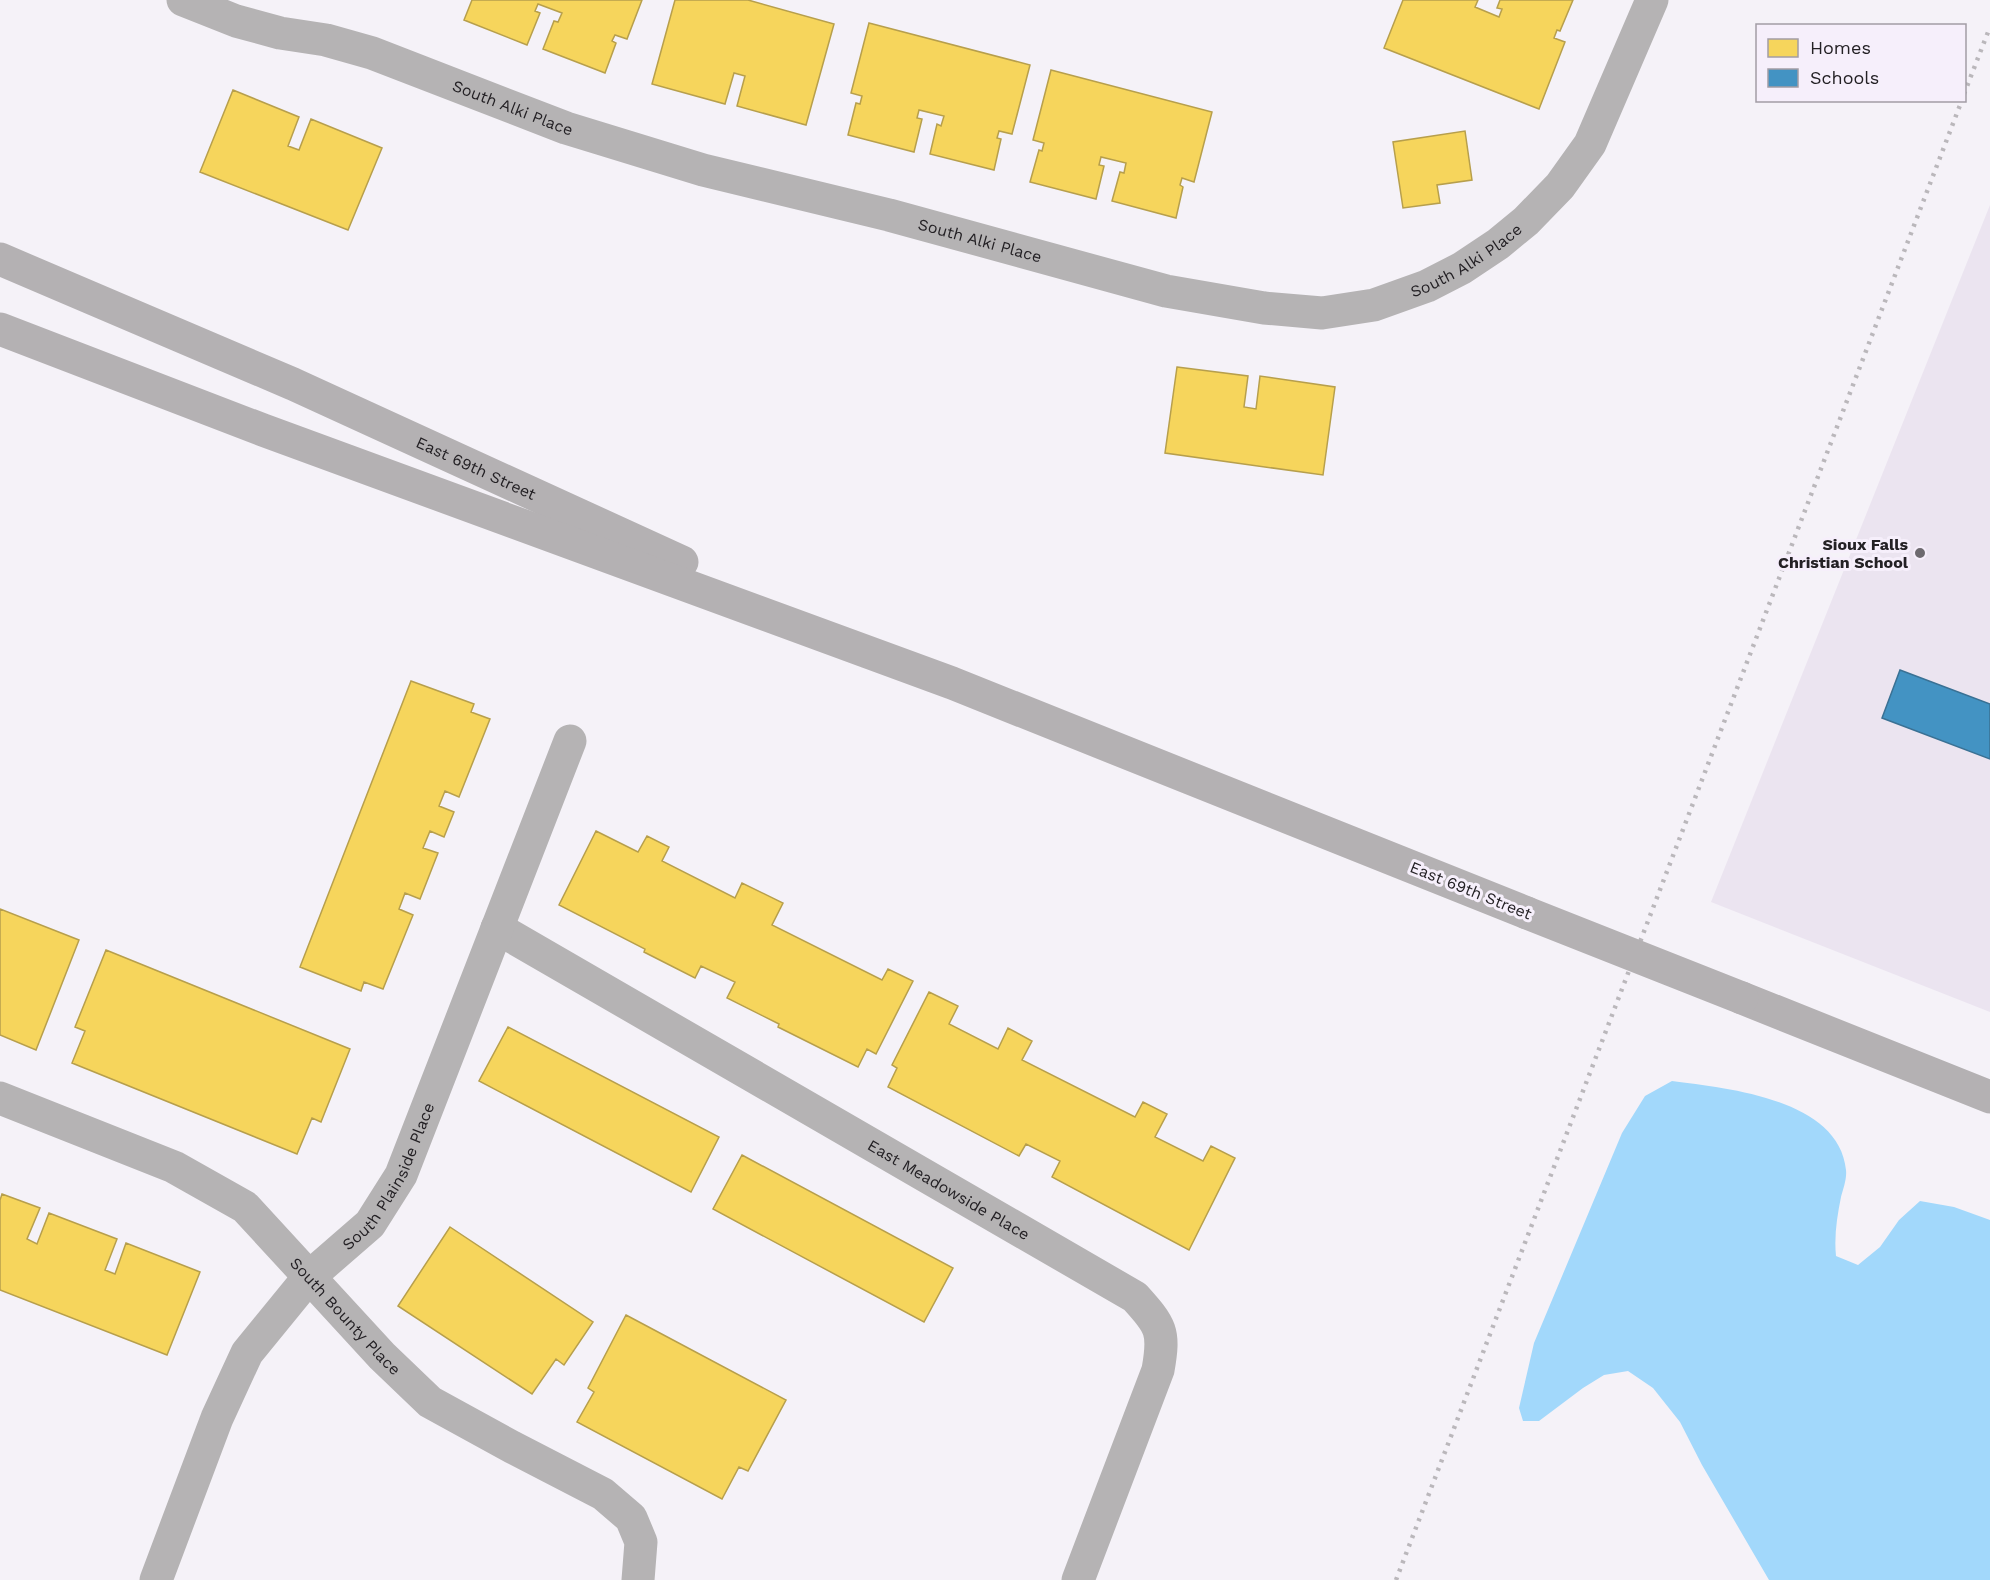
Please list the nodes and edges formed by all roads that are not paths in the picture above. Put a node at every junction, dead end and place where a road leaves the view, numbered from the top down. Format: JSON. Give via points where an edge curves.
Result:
{"nodes":[{"id":1,"x":183,"y":0,"type":"edge"},
{"id":2,"x":1652,"y":0,"type":"edge"},
{"id":3,"x":0,"y":259,"type":"edge"},
{"id":4,"x":0,"y":329,"type":"edge"},
{"id":5,"x":952,"y":683,"type":"junction"},
{"id":6,"x":570,"y":741,"type":"dead end"},
{"id":7,"x":497,"y":928,"type":"junction"},
{"id":8,"x":1990,"y":1097,"type":"edge"},
{"id":9,"x":0,"y":1098,"type":"edge"},
{"id":10,"x":309,"y":1277,"type":"junction"},
{"id":11,"x":156,"y":1580,"type":"edge"},
{"id":12,"x":638,"y":1580,"type":"edge"},
{"id":13,"x":1078,"y":1580,"type":"edge"}],
"edges":[{"from":1,"to":2,"type":"street","name":"South Alki Place","via":[[236,21],[372,53],[566,128],[703,170],[889,215],[1166,291],[1264,308],[1322,313],[1374,305],[1426,286],[1462,268],[1526,221],[1560,186],[1590,144]]},
{"from":3,"to":5,"type":"main road","name":"East 69th Street","via":[[293,384]]},
{"from":4,"to":5,"type":"main road","name":"East 69th Street","via":[[274,435]]},
{"from":5,"to":8,"type":"main road","name":"East 69th Street","bridge":true},
{"from":6,"to":7,"type":"street","name":"South Plainside Place"},
{"from":7,"to":10,"type":"street","name":"South Plainside Place","via":[[400,1175],[370,1224]]},
{"from":7,"to":13,"type":"street","name":"East Meadowside Place","via":[[1135,1297],[1156,1320],[1163,1344],[1158,1370]]},
{"from":9,"to":10,"type":"street","name":"South Bounty Place","via":[[174,1167],[245,1207]]},
{"from":10,"to":11,"type":"street","name":"South Plainside Place","via":[[248,1353],[217,1418]]},
{"from":10,"to":12,"type":"street","name":"South Bounty Place","via":[[430,1402],[603,1494],[631,1518],[641,1542]]}]}
